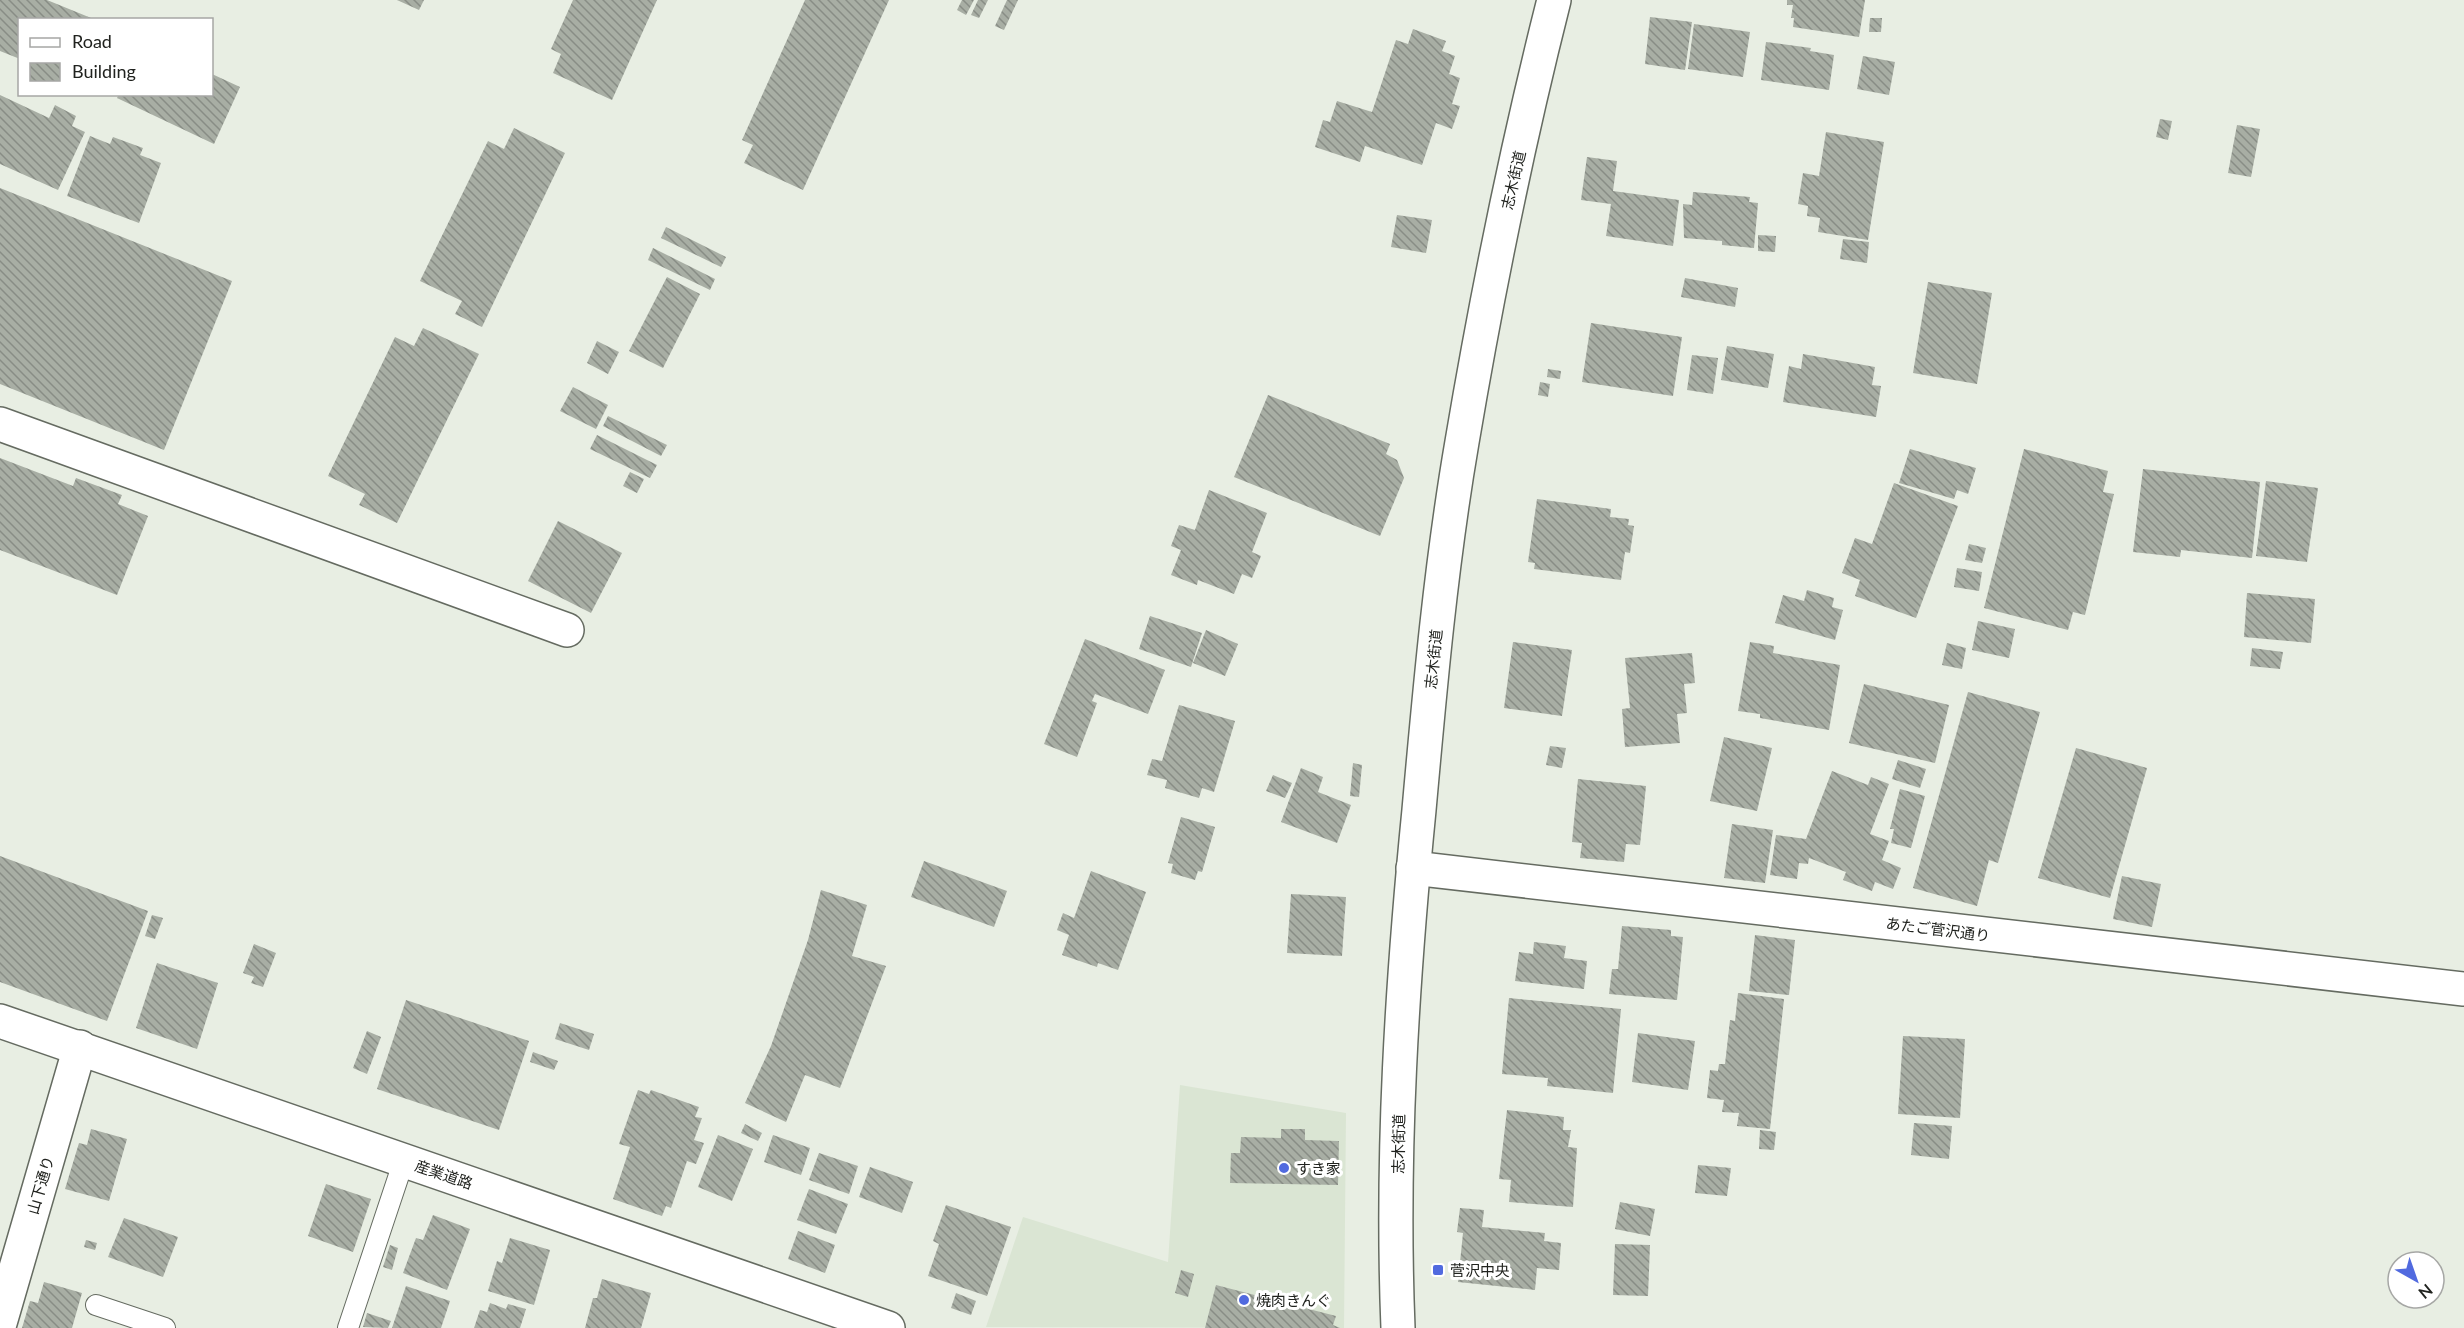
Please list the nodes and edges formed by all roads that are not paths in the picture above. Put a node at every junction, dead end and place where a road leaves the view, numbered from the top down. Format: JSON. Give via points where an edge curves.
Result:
{"nodes":[{"id":1,"x":1554,"y":0,"type":"edge"},
{"id":2,"x":0,"y":424,"type":"edge"},
{"id":3,"x":567,"y":630,"type":"dead end"},
{"id":4,"x":1413,"y":868,"type":"junction"},
{"id":5,"x":2464,"y":988,"type":"edge"},
{"id":6,"x":0,"y":1021,"type":"edge"},
{"id":7,"x":80,"y":1047,"type":"junction"},
{"id":8,"x":404,"y":1160,"type":"junction"},
{"id":9,"x":96,"y":1305,"type":"dead end"},
{"id":10,"x":0,"y":1323,"type":"edge"},
{"id":11,"x":165,"y":1328,"type":"edge"},
{"id":12,"x":348,"y":1328,"type":"edge"},
{"id":13,"x":888,"y":1328,"type":"edge"},
{"id":14,"x":1398,"y":1328,"type":"edge"}],
"edges":[{"from":1,"to":4,"type":"street","name":"志木街道","via":[[1501,230],[1461,445],[1433,658]]},
{"from":2,"to":3,"type":"street"},
{"from":4,"to":5,"type":"street","name":"あたご菅沢通り"},
{"from":4,"to":14,"type":"street","name":"志木街道","via":[[1401,1022],[1395,1261]]},
{"from":6,"to":7,"type":"street","name":"産業道路"},
{"from":7,"to":8,"type":"street","name":"産業道路"},
{"from":7,"to":10,"type":"street","name":"山下通り"},
{"from":8,"to":12,"type":"lane"},
{"from":8,"to":13,"type":"street","name":"産業道路"},
{"from":9,"to":11,"type":"lane"}]}
